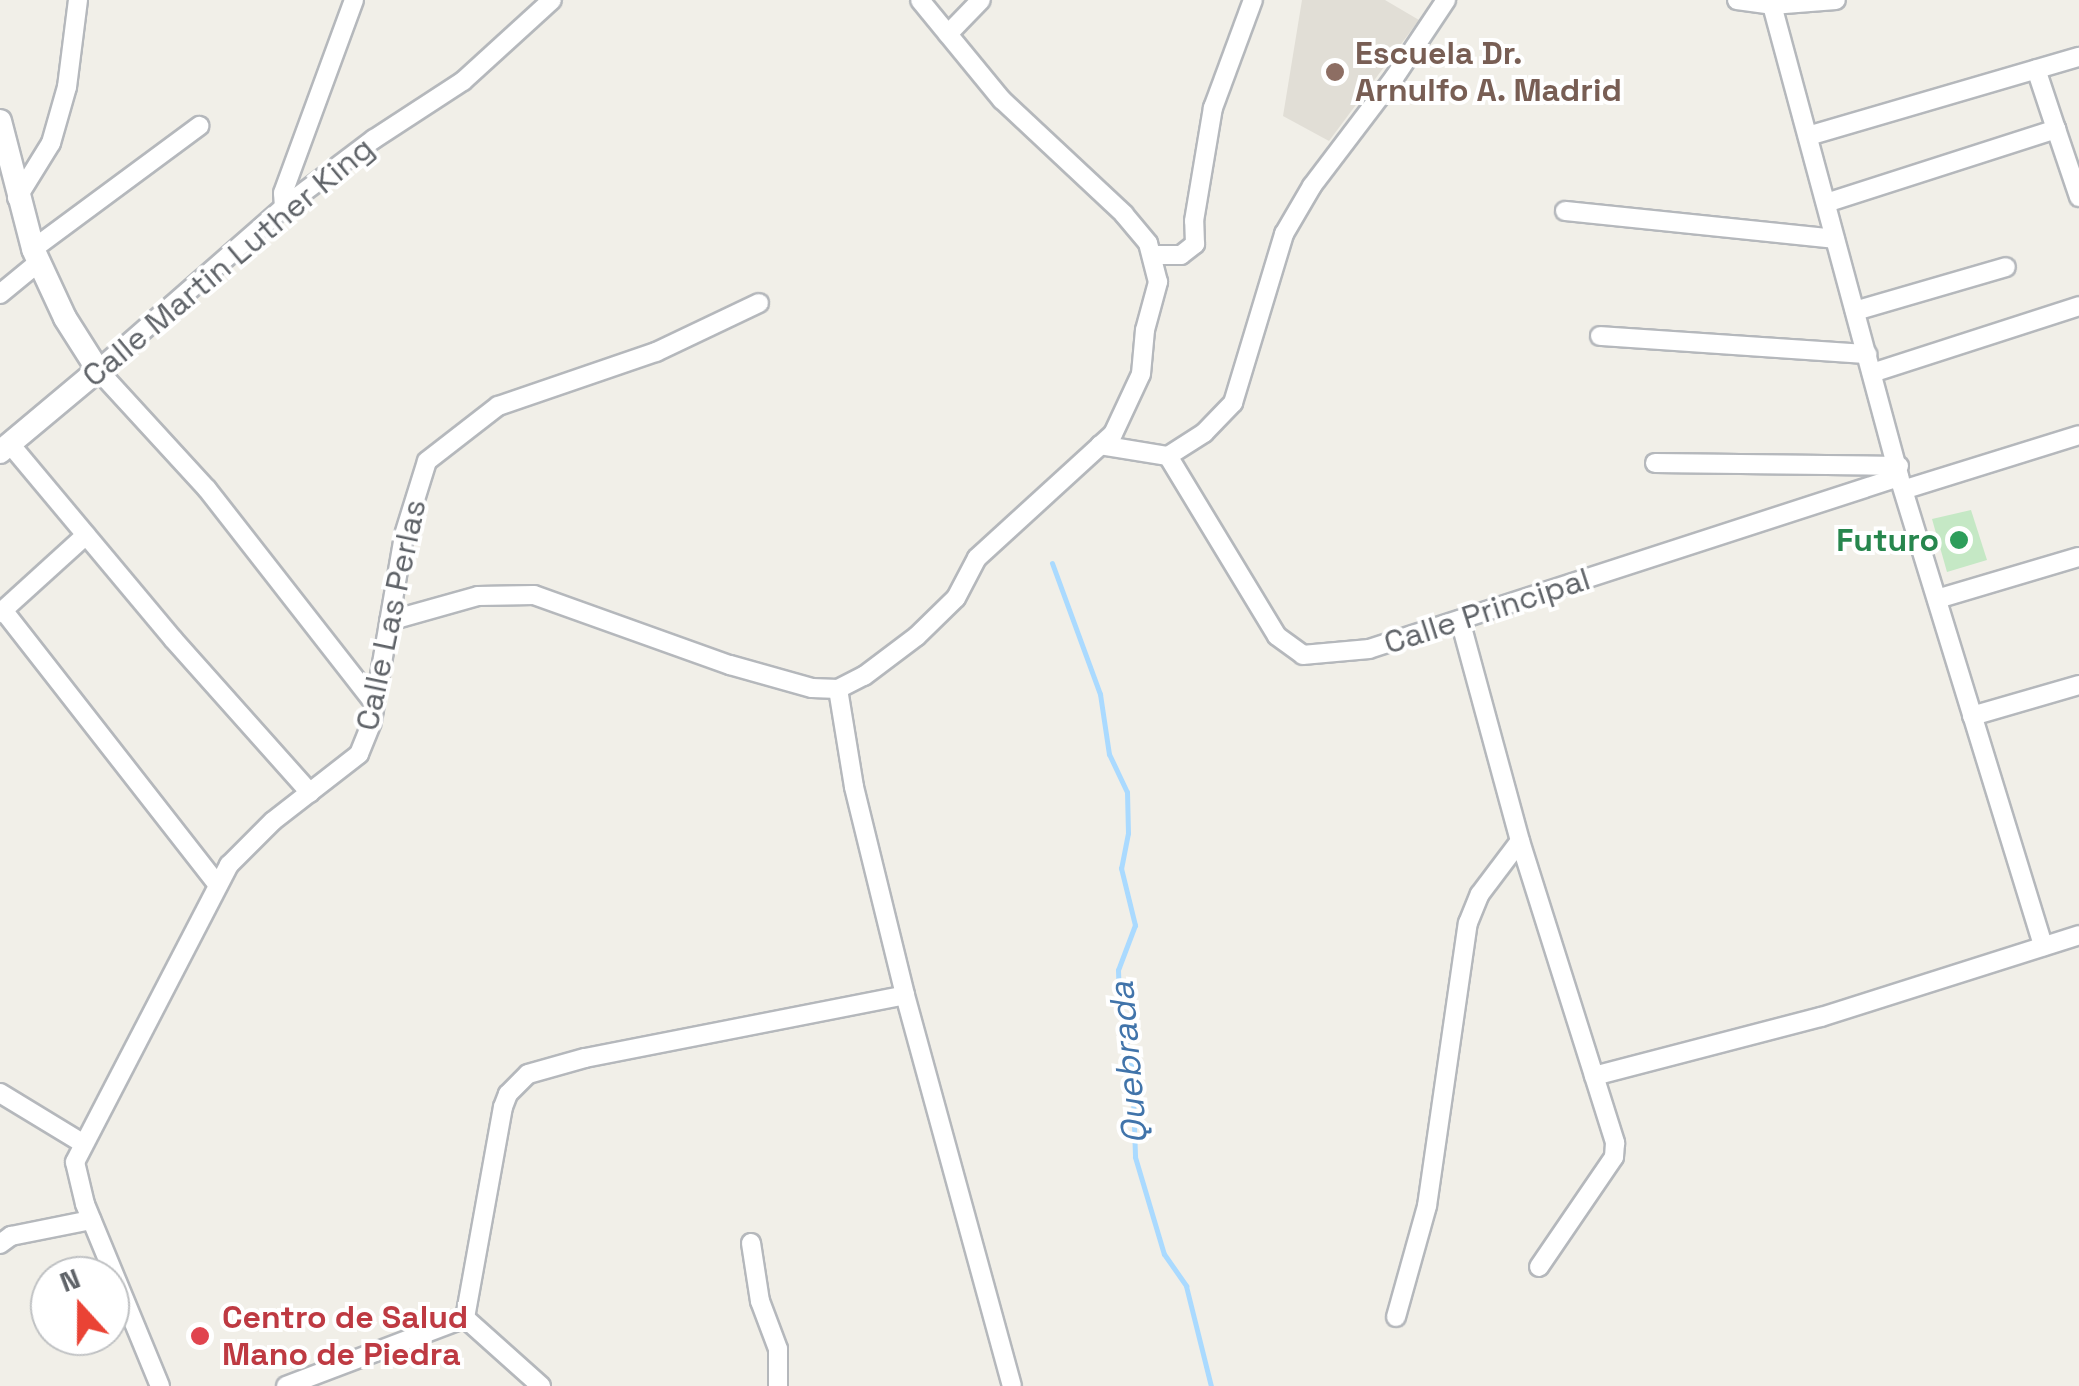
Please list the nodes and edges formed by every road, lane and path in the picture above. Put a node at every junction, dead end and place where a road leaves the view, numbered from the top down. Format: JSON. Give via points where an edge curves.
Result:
{"nodes":[{"id":1,"x":78,"y":0,"type":"edge"},
{"id":2,"x":354,"y":0,"type":"edge"},
{"id":3,"x":552,"y":0,"type":"edge"},
{"id":4,"x":920,"y":0,"type":"edge"},
{"id":5,"x":981,"y":0,"type":"edge"},
{"id":6,"x":1253,"y":0,"type":"edge"},
{"id":7,"x":1446,"y":0,"type":"edge"},
{"id":8,"x":1736,"y":0,"type":"edge"},
{"id":9,"x":1836,"y":0,"type":"edge"},
{"id":10,"x":1772,"y":5,"type":"junction"},
{"id":11,"x":948,"y":34,"type":"junction"},
{"id":12,"x":2079,"y":56,"type":"edge"},
{"id":13,"x":2036,"y":69,"type":"junction"},
{"id":14,"x":0,"y":121,"type":"edge"},
{"id":15,"x":199,"y":126,"type":"dead end"},
{"id":16,"x":2056,"y":130,"type":"junction"},
{"id":17,"x":1808,"y":136,"type":"junction"},
{"id":18,"x":4,"y":164,"type":"edge"},
{"id":19,"x":2077,"y":186,"type":"edge"},
{"id":20,"x":17,"y":198,"type":"junction"},
{"id":21,"x":1826,"y":203,"type":"junction"},
{"id":22,"x":284,"y":207,"type":"junction"},
{"id":23,"x":1565,"y":211,"type":"dead end"},
{"id":24,"x":1835,"y":239,"type":"junction"},
{"id":25,"x":36,"y":255,"type":"junction"},
{"id":26,"x":1152,"y":256,"type":"junction"},
{"id":27,"x":2006,"y":266,"type":"dead end"},
{"id":28,"x":0,"y":294,"type":"edge"},
{"id":29,"x":759,"y":303,"type":"dead end"},
{"id":30,"x":2079,"y":306,"type":"edge"},
{"id":31,"x":1855,"y":310,"type":"junction"},
{"id":32,"x":1600,"y":336,"type":"dead end"},
{"id":33,"x":1869,"y":364,"type":"junction"},
{"id":34,"x":98,"y":370,"type":"junction"},
{"id":35,"x":2079,"y":436,"type":"edge"},
{"id":36,"x":1100,"y":445,"type":"junction"},
{"id":37,"x":5,"y":448,"type":"edge"},
{"id":38,"x":1168,"y":456,"type":"junction"},
{"id":39,"x":1655,"y":463,"type":"dead end"},
{"id":40,"x":1901,"y":477,"type":"junction"},
{"id":41,"x":86,"y":536,"type":"junction"},
{"id":42,"x":2079,"y":557,"type":"edge"},
{"id":43,"x":1937,"y":599,"type":"junction"},
{"id":44,"x":2,"y":612,"type":"edge"},
{"id":45,"x":1460,"y":620,"type":"junction"},
{"id":46,"x":389,"y":621,"type":"junction"},
{"id":47,"x":2079,"y":685,"type":"edge"},
{"id":48,"x":838,"y":689,"type":"junction"},
{"id":49,"x":375,"y":704,"type":"junction"},
{"id":50,"x":1972,"y":716,"type":"junction"},
{"id":51,"x":310,"y":794,"type":"junction"},
{"id":52,"x":1520,"y":840,"type":"junction"},
{"id":53,"x":218,"y":885,"type":"junction"},
{"id":54,"x":2079,"y":935,"type":"edge"},
{"id":55,"x":2043,"y":946,"type":"junction"},
{"id":56,"x":905,"y":994,"type":"junction"},
{"id":57,"x":1594,"y":1076,"type":"junction"},
{"id":58,"x":0,"y":1093,"type":"edge"},
{"id":59,"x":84,"y":1144,"type":"junction"},
{"id":60,"x":91,"y":1220,"type":"junction"},
{"id":61,"x":752,"y":1243,"type":"dead end"},
{"id":62,"x":0,"y":1244,"type":"edge"},
{"id":63,"x":1539,"y":1267,"type":"dead end"},
{"id":64,"x":1396,"y":1316,"type":"dead end"},
{"id":65,"x":465,"y":1318,"type":"junction"},
{"id":66,"x":160,"y":1386,"type":"edge"},
{"id":67,"x":286,"y":1386,"type":"edge"},
{"id":68,"x":542,"y":1386,"type":"edge"},
{"id":69,"x":778,"y":1386,"type":"edge"},
{"id":70,"x":1012,"y":1386,"type":"edge"}],
"edges":[{"from":1,"to":20,"type":"street","via":[[67,86],[51,142]]},
{"from":2,"to":22,"type":"street","via":[[283,194]]},
{"from":3,"to":22,"type":"street","name":"Calle Martin Luther King","via":[[463,81]]},
{"from":4,"to":11,"type":"street"},
{"from":5,"to":11,"type":"street"},
{"from":6,"to":26,"type":"street","via":[[1214,108],[1195,244],[1181,255]]},
{"from":7,"to":38,"type":"street","via":[[1284,234],[1233,402],[1204,433]]},
{"from":8,"to":10,"type":"street"},
{"from":9,"to":10,"type":"street"},
{"from":10,"to":17,"type":"street"},
{"from":11,"to":26,"type":"street","via":[[1002,100],[1124,214]]},
{"from":12,"to":13,"type":"street"},
{"from":13,"to":16,"type":"street"},
{"from":13,"to":17,"type":"street"},
{"from":14,"to":18,"type":"street"},
{"from":15,"to":25,"type":"street"},
{"from":16,"to":19,"type":"street"},
{"from":16,"to":21,"type":"street"},
{"from":17,"to":21,"type":"street"},
{"from":18,"to":20,"type":"street"},
{"from":20,"to":25,"type":"street"},
{"from":21,"to":24,"type":"street"},
{"from":22,"to":34,"type":"street","name":"Calle Martin Luther King"},
{"from":23,"to":24,"type":"street"},
{"from":24,"to":31,"type":"street"},
{"from":25,"to":28,"type":"street"},
{"from":25,"to":34,"type":"street"},
{"from":26,"to":36,"type":"street","via":[[1158,282],[1141,374],[1114,434]]},
{"from":27,"to":31,"type":"street"},
{"from":29,"to":46,"type":"street","name":"Calle Las Perlas","via":[[656,352],[498,406],[450,440],[427,461],[404,535]]},
{"from":30,"to":33,"type":"street"},
{"from":31,"to":33,"type":"street"},
{"from":32,"to":33,"type":"street"},
{"from":33,"to":40,"type":"street"},
{"from":34,"to":37,"type":"street","name":"Calle Martin Luther King"},
{"from":34,"to":49,"type":"street","via":[[207,488]]},
{"from":35,"to":40,"type":"street","name":"Calle Principal"},
{"from":36,"to":38,"type":"street"},
{"from":36,"to":48,"type":"street","via":[[977,558],[956,598],[917,636]]},
{"from":37,"to":41,"type":"street"},
{"from":38,"to":45,"type":"street","name":"Calle Principal","via":[[1277,636],[1303,655],[1369,649]]},
{"from":39,"to":40,"type":"street"},
{"from":40,"to":43,"type":"street"},
{"from":40,"to":45,"type":"street","name":"Calle Principal"},
{"from":41,"to":44,"type":"street"},
{"from":41,"to":51,"type":"street"},
{"from":42,"to":43,"type":"street"},
{"from":43,"to":50,"type":"street"},
{"from":44,"to":53,"type":"street"},
{"from":45,"to":52,"type":"street"},
{"from":46,"to":48,"type":"street","via":[[478,596],[534,594],[730,665]]},
{"from":46,"to":49,"type":"street","name":"Calle Las Perlas"},
{"from":47,"to":50,"type":"street"},
{"from":48,"to":56,"type":"street","via":[[854,787]]},
{"from":49,"to":51,"type":"street","name":"Calle Las Perlas","via":[[359,754]]},
{"from":50,"to":55,"type":"street"},
{"from":51,"to":53,"type":"street","name":"Calle Las Perlas","via":[[229,865]]},
{"from":52,"to":57,"type":"street"},
{"from":52,"to":64,"type":"street","via":[[1480,894],[1468,923],[1427,1206]]},
{"from":53,"to":59,"type":"street","name":"Calle Las Perlas"},
{"from":54,"to":55,"type":"street"},
{"from":55,"to":57,"type":"street","via":[[1821,1017]]},
{"from":56,"to":65,"type":"street","via":[[528,1074],[503,1107]]},
{"from":56,"to":70,"type":"street"},
{"from":57,"to":63,"type":"street","via":[[1616,1142],[1614,1157]]},
{"from":58,"to":59,"type":"street"},
{"from":59,"to":60,"type":"street","name":"Calle Las Perlas","via":[[75,1162]]},
{"from":60,"to":62,"type":"street"},
{"from":60,"to":66,"type":"street","name":"Calle Las Perlas"},
{"from":61,"to":69,"type":"street","via":[[760,1301],[778,1350]]},
{"from":65,"to":67,"type":"street"},
{"from":65,"to":68,"type":"street"}]}
